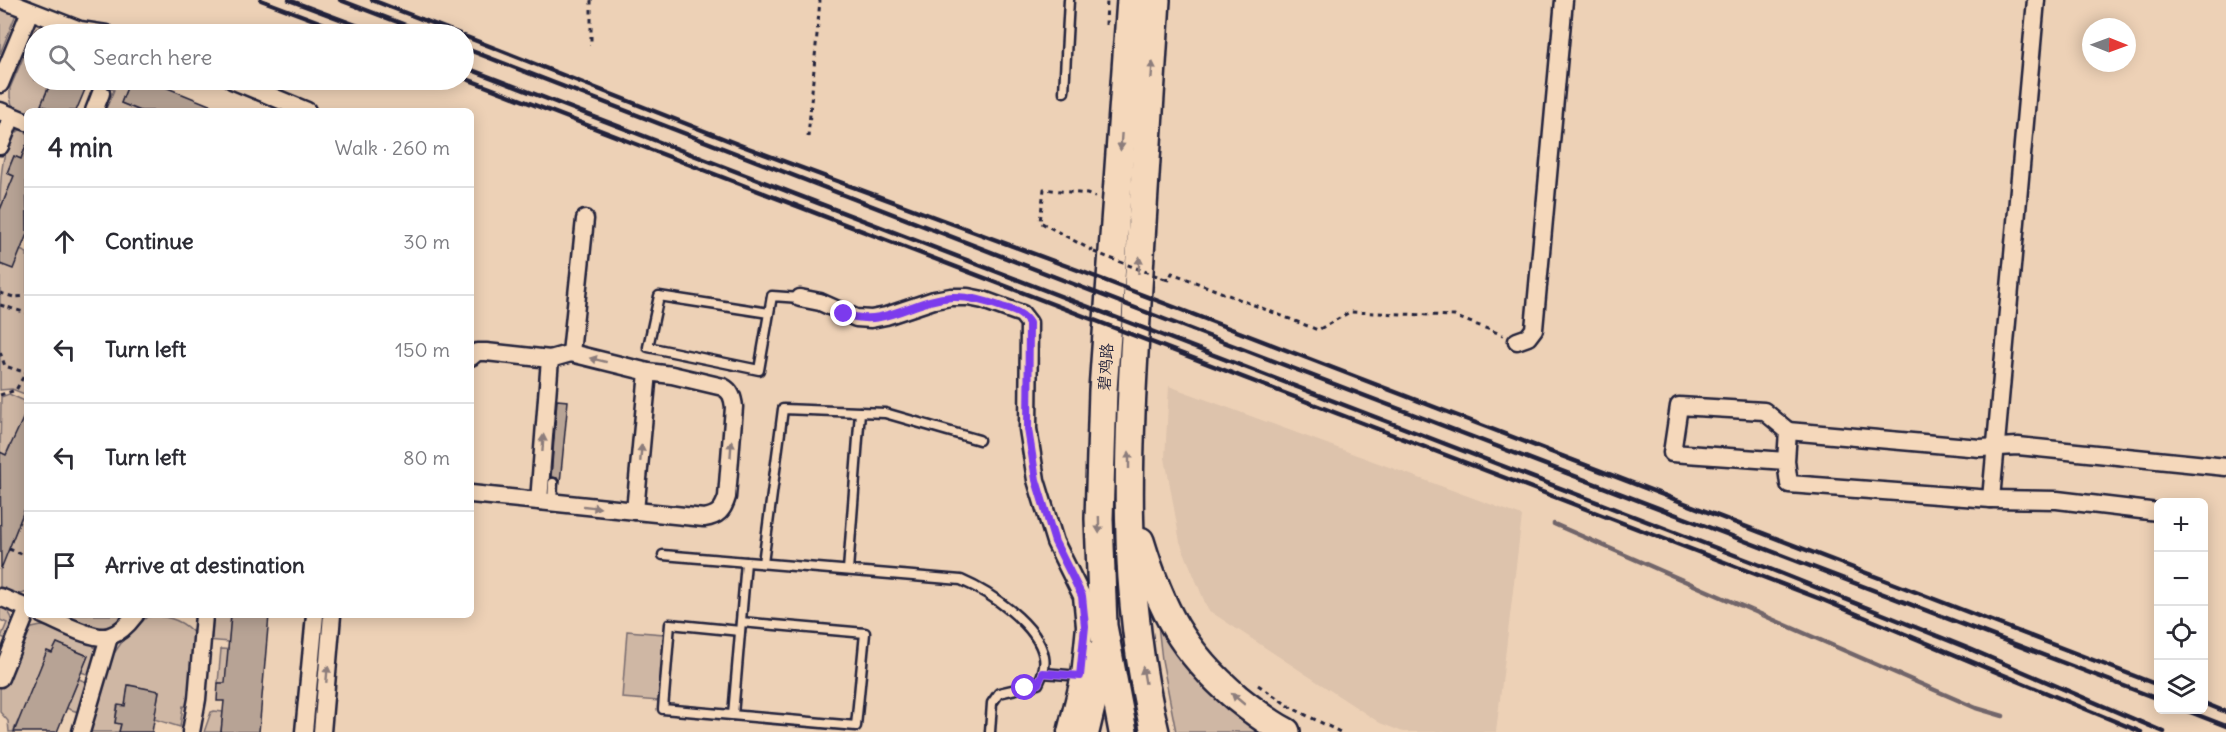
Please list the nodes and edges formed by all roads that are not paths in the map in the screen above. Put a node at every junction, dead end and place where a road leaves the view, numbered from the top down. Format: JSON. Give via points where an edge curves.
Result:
{"nodes":[{"id":1,"x":3,"y":0,"type":"edge"},
{"id":2,"x":1069,"y":0,"type":"edge"},
{"id":3,"x":1131,"y":0,"type":"edge"},
{"id":4,"x":1156,"y":0,"type":"edge"},
{"id":5,"x":1564,"y":0,"type":"edge"},
{"id":6,"x":2036,"y":0,"type":"edge"},
{"id":7,"x":30,"y":11,"type":"junction"},
{"id":8,"x":25,"y":24,"type":"edge"},
{"id":9,"x":64,"y":24,"type":"edge"},
{"id":10,"x":24,"y":26,"type":"edge"},
{"id":11,"x":0,"y":84,"type":"edge"},
{"id":12,"x":256,"y":90,"type":"edge"},
{"id":13,"x":1064,"y":92,"type":"dead end"},
{"id":14,"x":101,"y":93,"type":"dead end"},
{"id":15,"x":95,"y":108,"type":"edge"},
{"id":16,"x":300,"y":108,"type":"edge"},
{"id":17,"x":13,"y":117,"type":"edge"},
{"id":18,"x":0,"y":146,"type":"edge"},
{"id":19,"x":585,"y":219,"type":"dead end"},
{"id":20,"x":800,"y":298,"type":"joint"},
{"id":21,"x":769,"y":314,"type":"junction"},
{"id":22,"x":1517,"y":340,"type":"road end"},
{"id":23,"x":571,"y":353,"type":"junction"},
{"id":24,"x":474,"y":354,"type":"edge"},
{"id":25,"x":550,"y":359,"type":"junction"},
{"id":26,"x":648,"y":372,"type":"junction"},
{"id":27,"x":860,"y":412,"type":"junction"},
{"id":28,"x":1788,"y":431,"type":"junction"},
{"id":29,"x":979,"y":440,"type":"dead end"},
{"id":30,"x":1996,"y":447,"type":"junction"},
{"id":31,"x":1786,"y":461,"type":"junction"},
{"id":32,"x":2226,"y":467,"type":"edge"},
{"id":33,"x":553,"y":483,"type":"dead end"},
{"id":34,"x":474,"y":494,"type":"edge"},
{"id":35,"x":1129,"y":498,"type":"junction"},
{"id":36,"x":1991,"y":499,"type":"junction"},
{"id":37,"x":545,"y":502,"type":"junction"},
{"id":38,"x":635,"y":511,"type":"junction"},
{"id":39,"x":2154,"y":512,"type":"edge"},
{"id":40,"x":663,"y":555,"type":"dead end"},
{"id":41,"x":746,"y":562,"type":"junction"},
{"id":42,"x":763,"y":563,"type":"junction"},
{"id":43,"x":848,"y":570,"type":"junction"},
{"id":44,"x":0,"y":597,"type":"edge"},
{"id":45,"x":24,"y":609,"type":"edge"},
{"id":46,"x":24,"y":618,"type":"edge"},
{"id":47,"x":50,"y":618,"type":"edge"},
{"id":48,"x":132,"y":618,"type":"edge"},
{"id":49,"x":199,"y":618,"type":"edge"},
{"id":50,"x":315,"y":618,"type":"edge"},
{"id":51,"x":332,"y":618,"type":"edge"},
{"id":52,"x":1103,"y":626,"type":"junction"},
{"id":53,"x":740,"y":627,"type":"junction"},
{"id":54,"x":109,"y":637,"type":"junction"},
{"id":55,"x":1043,"y":673,"type":"junction"},
{"id":56,"x":1080,"y":676,"type":"junction"},
{"id":57,"x":0,"y":678,"type":"edge"},
{"id":58,"x":733,"y":715,"type":"junction"},
{"id":59,"x":837,"y":728,"type":"edge"},
{"id":60,"x":81,"y":732,"type":"edge"},
{"id":61,"x":191,"y":732,"type":"edge"},
{"id":62,"x":304,"y":732,"type":"edge"},
{"id":63,"x":322,"y":732,"type":"edge"},
{"id":64,"x":990,"y":732,"type":"edge"},
{"id":65,"x":1066,"y":732,"type":"edge"},
{"id":66,"x":1085,"y":732,"type":"edge"},
{"id":67,"x":1123,"y":732,"type":"edge"},
{"id":68,"x":1155,"y":732,"type":"edge"},
{"id":69,"x":1286,"y":732,"type":"edge"}],
"edges":[{"from":1,"to":7,"type":"street"},
{"from":2,"to":13,"type":"lane"},
{"from":3,"to":52,"type":"highway","name":"碧鸡路","one_way":true,"via":[[1103,390],[1099,519]]},
{"from":35,"to":4,"type":"highway","name":"碧鸡路","one_way":true,"via":[[1130,417]]},
{"from":5,"to":22,"type":"street","via":[[1534,329],[1528,337]]},
{"from":6,"to":30,"type":"street"},
{"from":7,"to":8,"type":"street"},
{"from":7,"to":9,"type":"street"},
{"from":10,"to":11,"type":"street"},
{"from":12,"to":16,"type":"street"},
{"from":14,"to":15,"type":"street"},
{"from":17,"to":18,"type":"street"},
{"from":19,"to":23,"type":"street"},
{"from":20,"to":21,"type":"lane","via":[[772,296]]},
{"from":20,"to":56,"type":"street","via":[[856,318],[886,316],[951,297],[983,300],[1025,316],[1029,323],[1028,429],[1036,480],[1055,542],[1082,596],[1085,626]]},
{"from":21,"to":21,"type":"lane","via":[[759,370],[648,347],[659,296]]},
{"from":23,"to":25,"type":"street"},
{"from":26,"to":23,"type":"street","one_way":true},
{"from":24,"to":25,"type":"street","via":[[486,352]]},
{"from":37,"to":25,"type":"street","one_way":true},
{"from":38,"to":26,"type":"street","one_way":true},
{"from":38,"to":26,"type":"street","one_way":true,"via":[[712,517],[720,513],[727,497],[734,406],[731,394],[723,387]]},
{"from":27,"to":29,"type":"lane","via":[[885,413]]},
{"from":27,"to":42,"type":"lane","via":[[783,409]]},
{"from":27,"to":43,"type":"lane"},
{"from":28,"to":30,"type":"street"},
{"from":28,"to":31,"type":"street"},
{"from":28,"to":31,"type":"street","via":[[1764,411],[1679,406],[1672,453]]},
{"from":30,"to":32,"type":"street"},
{"from":30,"to":36,"type":"street"},
{"from":31,"to":36,"type":"street","via":[[1789,484]]},
{"from":33,"to":37,"type":"lane"},
{"from":34,"to":37,"type":"street"},
{"from":68,"to":35,"type":"highway","name":"碧鸡路","one_way":true,"via":[[1132,600]]},
{"from":69,"to":35,"type":"highway","one_way":true,"via":[[1220,684],[1188,648],[1156,591]]},
{"from":36,"to":39,"type":"street","via":[[2056,500]]},
{"from":37,"to":38,"type":"street","one_way":true},
{"from":40,"to":41,"type":"lane"},
{"from":41,"to":42,"type":"lane"},
{"from":41,"to":53,"type":"lane"},
{"from":42,"to":43,"type":"lane"},
{"from":43,"to":55,"type":"lane","via":[[961,580],[976,586],[1010,610],[1034,634],[1044,657]]},
{"from":44,"to":45,"type":"street"},
{"from":46,"to":57,"type":"street"},
{"from":47,"to":54,"type":"street","via":[[94,636]]},
{"from":48,"to":54,"type":"street"},
{"from":49,"to":61,"type":"street","via":[[197,699]]},
{"from":50,"to":62,"type":"street"},
{"from":63,"to":51,"type":"street","one_way":true},
{"from":52,"to":66,"type":"highway"},
{"from":52,"to":67,"type":"highway","name":"碧鸡路"},
{"from":53,"to":58,"type":"lane"},
{"from":53,"to":58,"type":"lane","via":[[670,624],[663,709]]},
{"from":53,"to":59,"type":"lane","via":[[865,633],[856,726]]},
{"from":54,"to":60,"type":"street"},
{"from":55,"to":56,"type":"lane"},
{"from":55,"to":64,"type":"lane","via":[[1038,684],[999,693],[992,703]]},
{"from":56,"to":65,"type":"street"},
{"from":58,"to":59,"type":"lane"}]}
